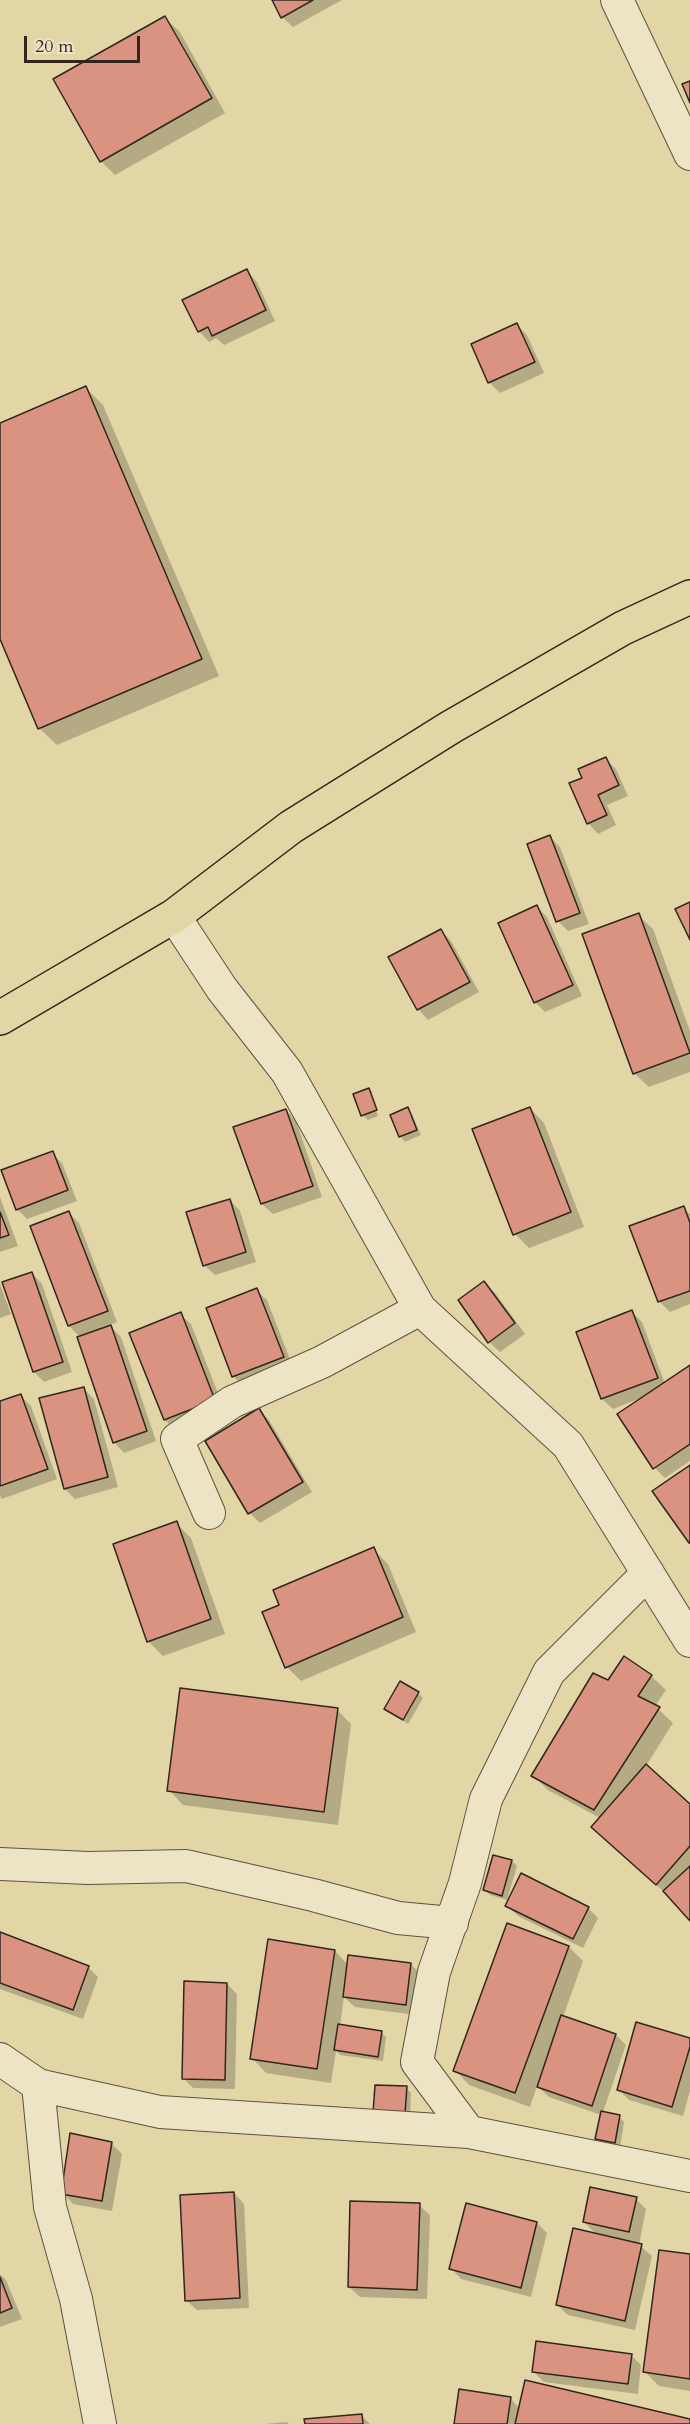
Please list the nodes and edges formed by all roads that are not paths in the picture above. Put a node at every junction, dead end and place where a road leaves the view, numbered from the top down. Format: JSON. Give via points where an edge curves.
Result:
{"nodes":[{"id":1,"x":617,"y":0,"type":"edge"},
{"id":2,"x":690,"y":154,"type":"edge"},
{"id":3,"x":690,"y":597,"type":"edge"},
{"id":4,"x":174,"y":915,"type":"junction"},
{"id":5,"x":0,"y":1018,"type":"edge"},
{"id":6,"x":420,"y":1309,"type":"junction"},
{"id":7,"x":209,"y":1512,"type":"dead end"},
{"id":8,"x":648,"y":1573,"type":"junction"},
{"id":9,"x":690,"y":1641,"type":"edge"},
{"id":10,"x":0,"y":1864,"type":"edge"},
{"id":11,"x":452,"y":1923,"type":"junction"},
{"id":12,"x":0,"y":2059,"type":"edge"},
{"id":13,"x":39,"y":2085,"type":"junction"},
{"id":14,"x":469,"y":2132,"type":"junction"},
{"id":15,"x":690,"y":2176,"type":"edge"},
{"id":16,"x":100,"y":2424,"type":"edge"}],
"edges":[{"from":1,"to":2,"type":"street"},
{"from":3,"to":4,"type":"main road","via":[[623,628],[451,727],[291,827]]},
{"from":4,"to":5,"type":"main road"},
{"from":4,"to":6,"type":"street","via":[[222,989],[287,1072]]},
{"from":6,"to":7,"type":"street","via":[[322,1362],[232,1402],[177,1439]]},
{"from":6,"to":8,"type":"street","via":[[568,1445]]},
{"from":8,"to":9,"type":"street"},
{"from":8,"to":11,"type":"street","via":[[549,1672],[486,1799]]},
{"from":10,"to":11,"type":"street","via":[[88,1868],[186,1866],[398,1918]]},
{"from":11,"to":14,"type":"street","via":[[434,1972],[417,2062]]},
{"from":12,"to":13,"type":"street"},
{"from":13,"to":14,"type":"street","via":[[160,2112]]},
{"from":13,"to":16,"type":"street","via":[[50,2207],[76,2299]]},
{"from":14,"to":15,"type":"street"}]}
